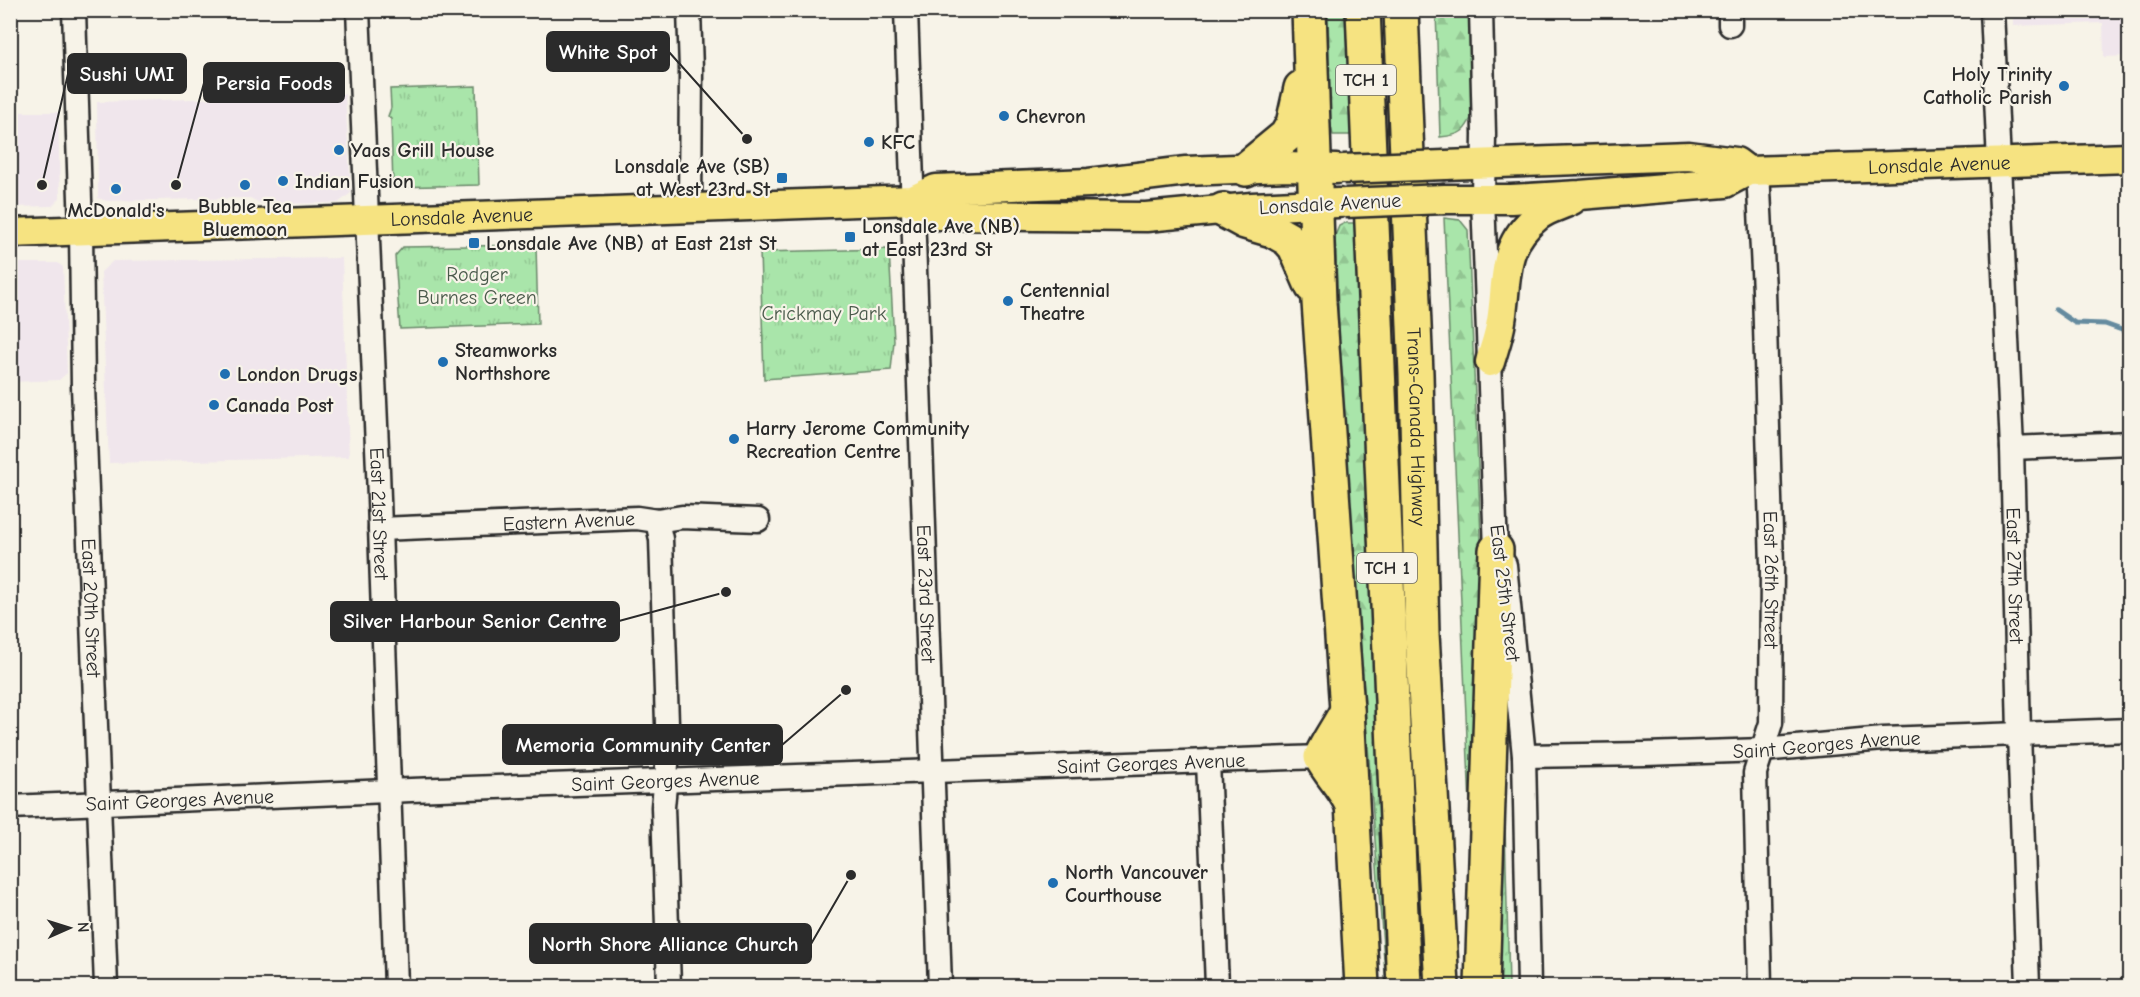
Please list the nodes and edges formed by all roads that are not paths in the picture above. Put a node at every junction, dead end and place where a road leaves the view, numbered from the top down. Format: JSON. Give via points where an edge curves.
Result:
{"nodes":[{"id":1,"x":74,"y":10,"type":"edge"},
{"id":2,"x":358,"y":10,"type":"edge"},
{"id":3,"x":689,"y":10,"type":"edge"},
{"id":4,"x":906,"y":10,"type":"edge"},
{"id":5,"x":1309,"y":10,"type":"edge"},
{"id":6,"x":1363,"y":10,"type":"edge"},
{"id":7,"x":1401,"y":10,"type":"edge"},
{"id":8,"x":1480,"y":10,"type":"edge"},
{"id":9,"x":1992,"y":10,"type":"edge"},
{"id":10,"x":1310,"y":45,"type":"junction"},
{"id":11,"x":2130,"y":158,"type":"edge"},
{"id":12,"x":1999,"y":163,"type":"junction"},
{"id":13,"x":1484,"y":164,"type":"junction"},
{"id":14,"x":1246,"y":169,"type":"junction"},
{"id":15,"x":1328,"y":169,"type":"junction"},
{"id":16,"x":1753,"y":170,"type":"junction"},
{"id":17,"x":1580,"y":195,"type":"junction"},
{"id":18,"x":1484,"y":198,"type":"junction"},
{"id":19,"x":913,"y":200,"type":"junction"},
{"id":20,"x":1330,"y":204,"type":"junction"},
{"id":21,"x":690,"y":207,"type":"junction"},
{"id":22,"x":1223,"y":210,"type":"junction"},
{"id":23,"x":367,"y":219,"type":"junction"},
{"id":24,"x":81,"y":231,"type":"junction"},
{"id":25,"x":10,"y":233,"type":"edge"},
{"id":26,"x":1319,"y":302,"type":"junction"},
{"id":27,"x":1490,"y":362,"type":"junction"},
{"id":28,"x":2130,"y":443,"type":"edge"},
{"id":29,"x":2012,"y":448,"type":"junction"},
{"id":30,"x":758,"y":520,"type":"dead end"},
{"id":31,"x":657,"y":521,"type":"junction"},
{"id":32,"x":380,"y":529,"type":"junction"},
{"id":33,"x":1496,"y":550,"type":"junction"},
{"id":34,"x":1347,"y":710,"type":"junction"},
{"id":35,"x":2130,"y":730,"type":"edge"},
{"id":36,"x":2019,"y":733,"type":"junction"},
{"id":37,"x":1763,"y":750,"type":"junction"},
{"id":38,"x":1524,"y":756,"type":"junction"},
{"id":39,"x":1321,"y":757,"type":"junction"},
{"id":40,"x":1208,"y":761,"type":"junction"},
{"id":41,"x":933,"y":771,"type":"junction"},
{"id":42,"x":665,"y":781,"type":"junction"},
{"id":43,"x":388,"y":791,"type":"junction"},
{"id":44,"x":100,"y":802,"type":"junction"},
{"id":45,"x":1352,"y":805,"type":"junction"},
{"id":46,"x":10,"y":807,"type":"edge"},
{"id":47,"x":106,"y":987,"type":"edge"},
{"id":48,"x":396,"y":987,"type":"edge"},
{"id":49,"x":669,"y":987,"type":"edge"},
{"id":50,"x":940,"y":987,"type":"edge"},
{"id":51,"x":1217,"y":987,"type":"edge"},
{"id":52,"x":1362,"y":987,"type":"edge"},
{"id":53,"x":1404,"y":987,"type":"edge"},
{"id":54,"x":1443,"y":987,"type":"edge"},
{"id":55,"x":1482,"y":987,"type":"edge"},
{"id":56,"x":1529,"y":987,"type":"edge"},
{"id":57,"x":1760,"y":987,"type":"edge"},
{"id":58,"x":2028,"y":987,"type":"edge"}],
"edges":[{"from":1,"to":24,"type":"street","name":"East 20th Street"},
{"from":2,"to":23,"type":"street","name":"East 21st Street"},
{"from":3,"to":21,"type":"street"},
{"from":4,"to":19,"type":"street","name":"East 23rd Street"},
{"from":5,"to":10,"type":"highway"},
{"from":6,"to":53,"type":"highway","name":"Trans-Canada Highway","number":"TCH 1"},
{"from":7,"to":54,"type":"highway","name":"Trans-Canada Highway","number":"TCH 1","via":[[1422,634]]},
{"from":8,"to":13,"type":"street","name":"East 25th Street"},
{"from":9,"to":12,"type":"street","name":"East 27th Street"},
{"from":10,"to":14,"type":"highway","via":[[1293,124],[1282,142]]},
{"from":10,"to":15,"type":"highway"},
{"from":11,"to":12,"type":"main road","name":"Lonsdale Avenue"},
{"from":12,"to":16,"type":"main road","name":"Lonsdale Avenue"},
{"from":12,"to":29,"type":"street","name":"East 27th Street"},
{"from":13,"to":15,"type":"main road","name":"Lonsdale Avenue","bridge":true},
{"from":13,"to":16,"type":"main road","name":"Lonsdale Avenue","via":[[1689,156],[1736,162]]},
{"from":13,"to":18,"type":"street","name":"East 25th Street"},
{"from":14,"to":15,"type":"main road","name":"Lonsdale Avenue"},
{"from":14,"to":19,"type":"main road","name":"Lonsdale Avenue","via":[[1186,171],[1089,183],[936,189]]},
{"from":15,"to":20,"type":"highway"},
{"from":16,"to":17,"type":"main road","name":"Lonsdale Avenue","via":[[1725,183]]},
{"from":16,"to":37,"type":"street","name":"East 26th Street","via":[[1765,303],[1772,566],[1771,723]]},
{"from":17,"to":18,"type":"main road","name":"Lonsdale Avenue"},
{"from":17,"to":27,"type":"main road","via":[[1540,214],[1517,237],[1505,272],[1501,323]]},
{"from":18,"to":20,"type":"main road","name":"Lonsdale Avenue","bridge":true},
{"from":18,"to":27,"type":"street","name":"East 25th Street"},
{"from":19,"to":21,"type":"main road","name":"Lonsdale Avenue"},
{"from":19,"to":22,"type":"main road","name":"Lonsdale Avenue","via":[[936,214],[946,215],[1146,217]]},
{"from":19,"to":41,"type":"street","name":"East 23rd Street"},
{"from":20,"to":22,"type":"main road","name":"Lonsdale Avenue"},
{"from":20,"to":26,"type":"highway"},
{"from":21,"to":23,"type":"main road","name":"Lonsdale Avenue"},
{"from":22,"to":26,"type":"highway","via":[[1288,239]]},
{"from":23,"to":24,"type":"main road","name":"Lonsdale Avenue"},
{"from":23,"to":32,"type":"street","name":"East 21st Street"},
{"from":24,"to":25,"type":"main road","name":"Lonsdale Avenue"},
{"from":24,"to":44,"type":"street","name":"East 20th Street","via":[[83,386]]},
{"from":26,"to":34,"type":"highway"},
{"from":27,"to":33,"type":"street","name":"East 25th Street"},
{"from":28,"to":29,"type":"street"},
{"from":29,"to":36,"type":"street","name":"East 27th Street"},
{"from":30,"to":31,"type":"street","name":"Eastern Avenue","via":[[682,517]]},
{"from":31,"to":32,"type":"street","name":"Eastern Avenue","via":[[637,518]]},
{"from":31,"to":42,"type":"street","via":[[661,539],[668,754]]},
{"from":32,"to":43,"type":"street","name":"East 21st Street"},
{"from":33,"to":38,"type":"street","name":"East 25th Street","via":[[1505,565]]},
{"from":33,"to":55,"type":"highway"},
{"from":34,"to":39,"type":"highway"},
{"from":34,"to":45,"type":"highway"},
{"from":35,"to":36,"type":"street","name":"Saint Georges Avenue"},
{"from":36,"to":37,"type":"street","name":"Saint Georges Avenue","via":[[1883,739]]},
{"from":36,"to":58,"type":"street","name":"East 27th Street"},
{"from":37,"to":38,"type":"street","name":"Saint Georges Avenue"},
{"from":37,"to":57,"type":"street","name":"East 26th Street","via":[[1755,773]]},
{"from":38,"to":56,"type":"street","name":"East 25th Street"},
{"from":39,"to":40,"type":"street","name":"Saint Georges Avenue"},
{"from":39,"to":45,"type":"highway"},
{"from":40,"to":41,"type":"street","name":"Saint Georges Avenue"},
{"from":40,"to":51,"type":"street"},
{"from":41,"to":42,"type":"street","name":"Saint Georges Avenue"},
{"from":41,"to":50,"type":"street","name":"East 23rd Street"},
{"from":42,"to":43,"type":"street","name":"Saint Georges Avenue"},
{"from":42,"to":49,"type":"street"},
{"from":43,"to":44,"type":"street","name":"Saint Georges Avenue"},
{"from":43,"to":48,"type":"street","name":"East 21st Street"},
{"from":44,"to":46,"type":"street","name":"Saint Georges Avenue"},
{"from":44,"to":47,"type":"street","name":"East 20th Street"},
{"from":45,"to":52,"type":"highway"}]}
